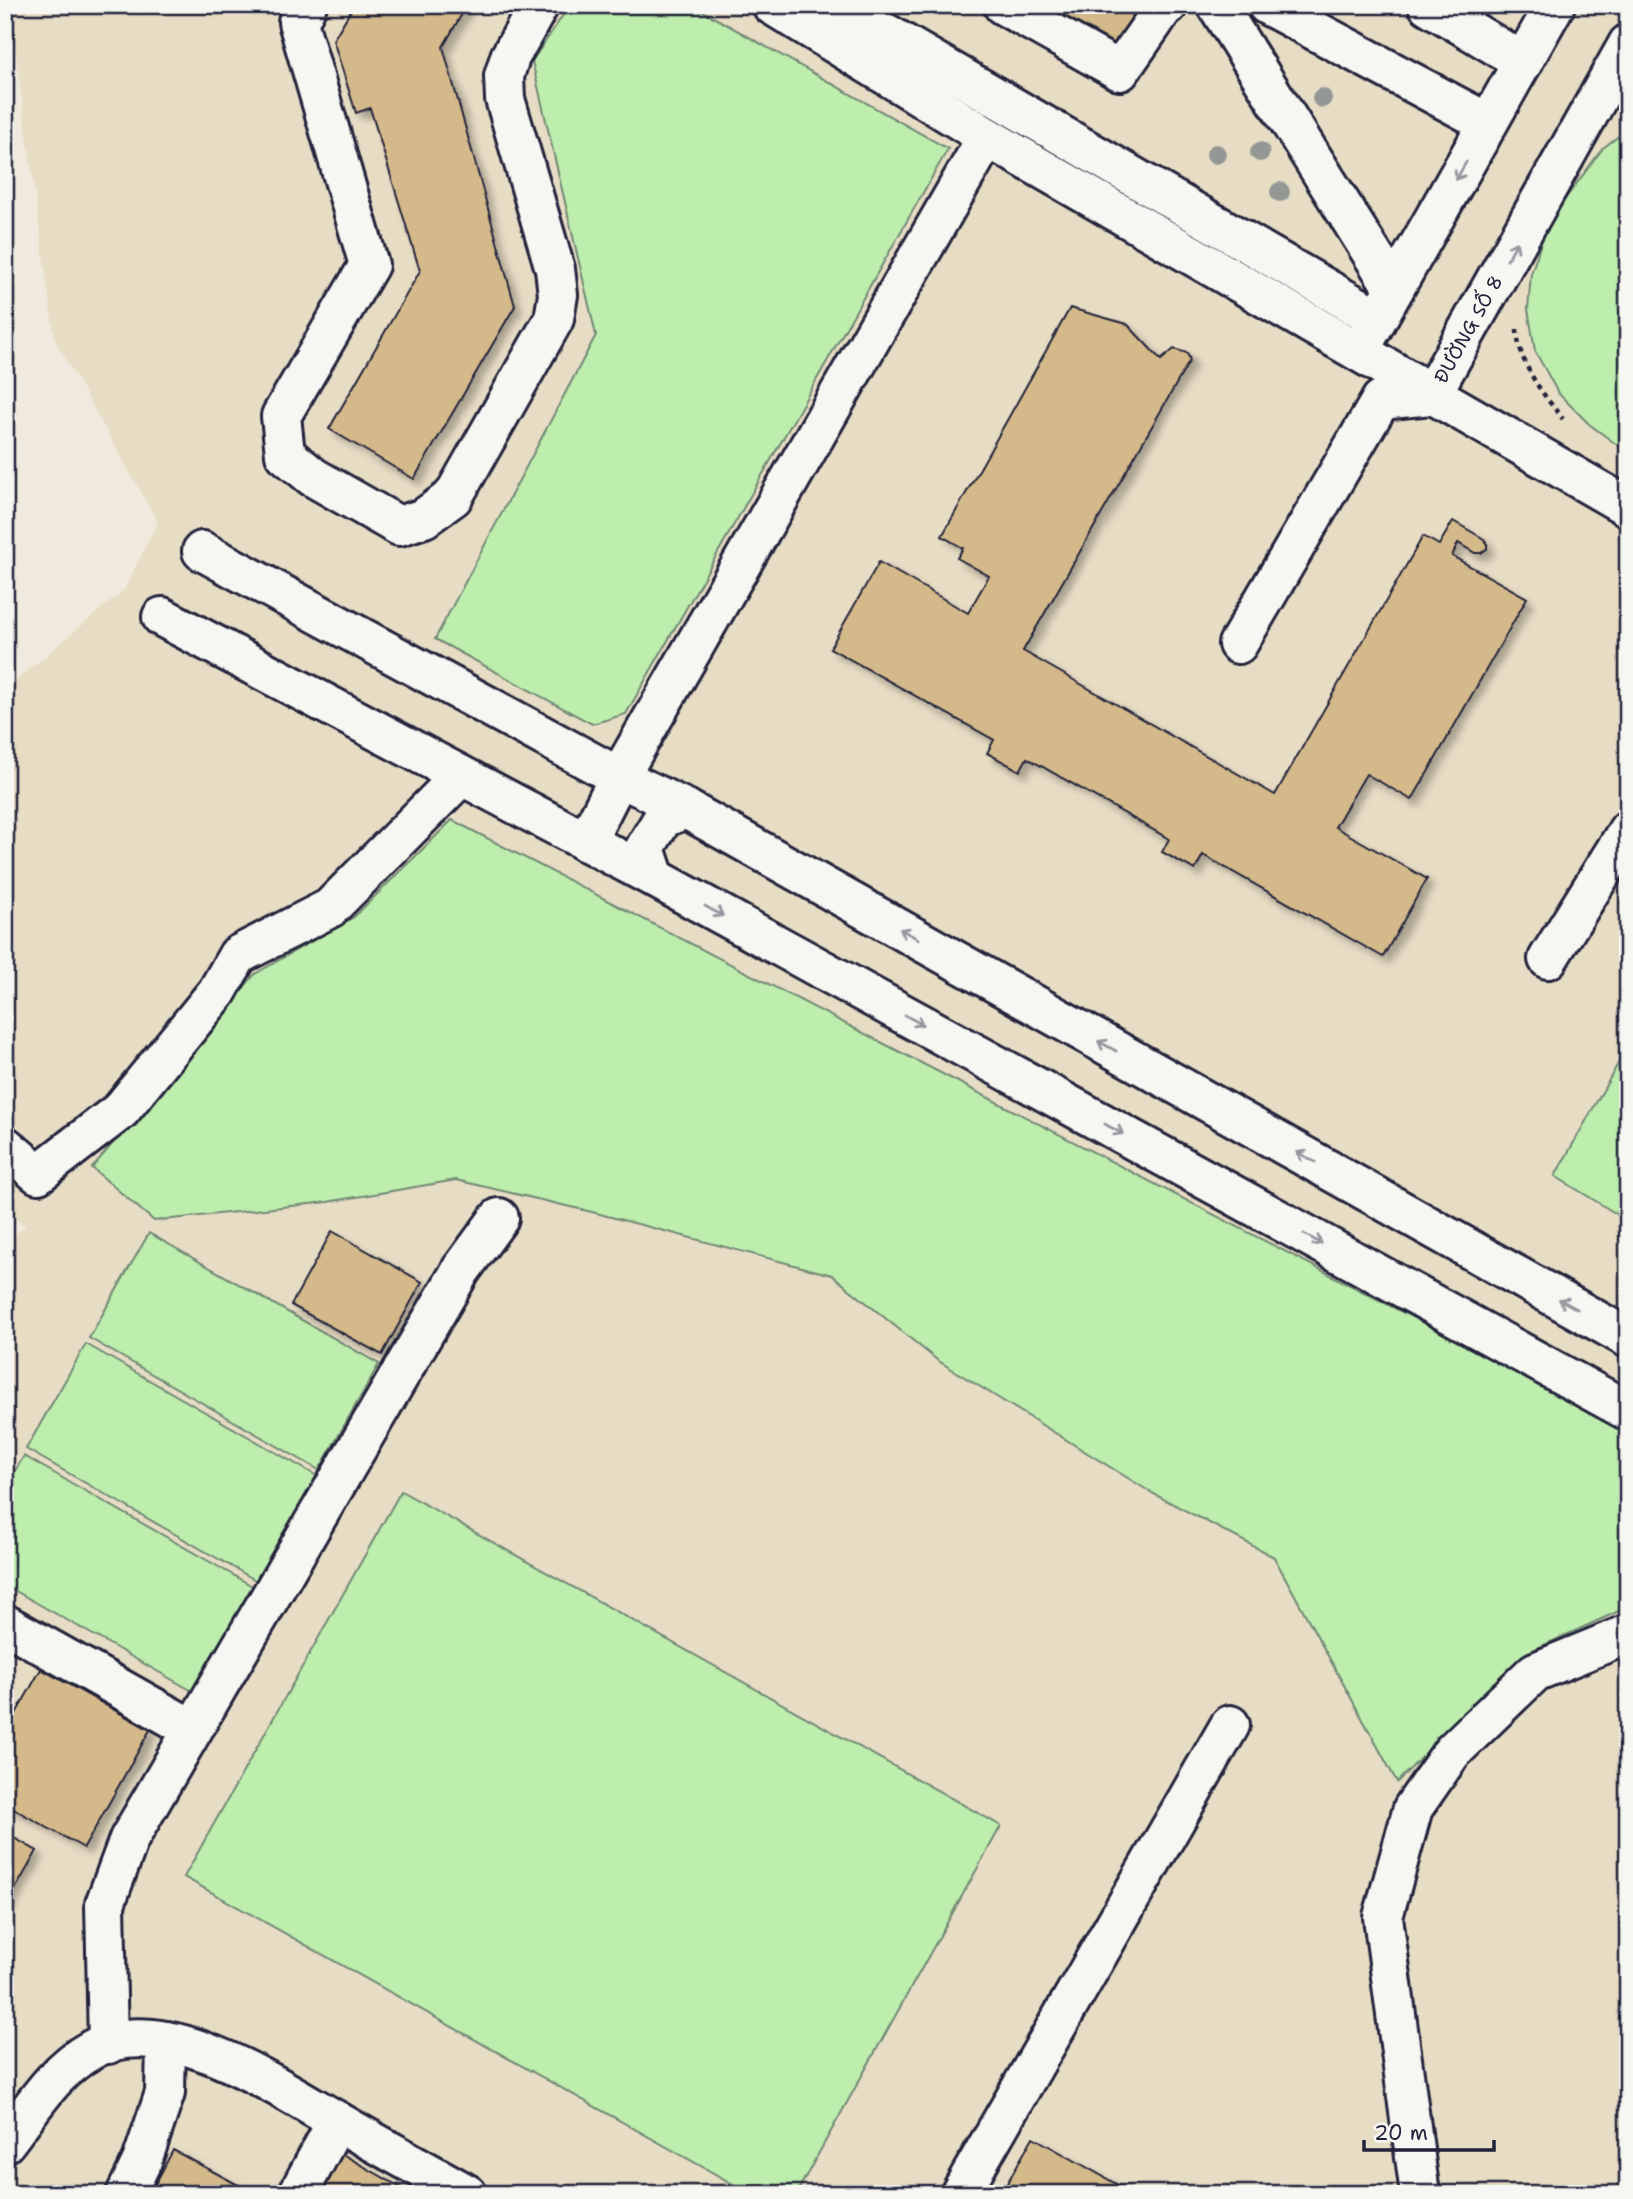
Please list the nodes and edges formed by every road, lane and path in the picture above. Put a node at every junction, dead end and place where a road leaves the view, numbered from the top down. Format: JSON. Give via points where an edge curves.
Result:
{"nodes":[{"id":1,"x":307,"y":5,"type":"edge"},
{"id":2,"x":540,"y":5,"type":"edge"},
{"id":3,"x":772,"y":5,"type":"edge"},
{"id":4,"x":836,"y":5,"type":"edge"},
{"id":5,"x":1003,"y":5,"type":"edge"},
{"id":6,"x":1167,"y":5,"type":"edge"},
{"id":7,"x":1217,"y":5,"type":"edge"},
{"id":8,"x":1267,"y":5,"type":"edge"},
{"id":9,"x":1428,"y":5,"type":"edge"},
{"id":10,"x":1555,"y":5,"type":"edge"},
{"id":11,"x":1627,"y":46,"type":"edge"},
{"id":12,"x":1523,"y":62,"type":"junction"},
{"id":13,"x":1488,"y":123,"type":"junction"},
{"id":14,"x":987,"y":137,"type":"junction"},
{"id":15,"x":1386,"y":304,"type":"junction"},
{"id":16,"x":1517,"y":319,"type":"dead end"},
{"id":17,"x":1358,"y":353,"type":"junction"},
{"id":18,"x":1431,"y":395,"type":"junction"},
{"id":19,"x":1381,"y":400,"type":"junction"},
{"id":20,"x":1571,"y":429,"type":"dead end"},
{"id":21,"x":1628,"y":507,"type":"edge"},
{"id":22,"x":202,"y":551,"type":"dead end"},
{"id":23,"x":162,"y":617,"type":"dead end"},
{"id":24,"x":1238,"y":644,"type":"dead end"},
{"id":25,"x":461,"y":776,"type":"junction"},
{"id":26,"x":619,"y":777,"type":"junction"},
{"id":27,"x":686,"y":809,"type":"junction"},
{"id":28,"x":1628,"y":830,"type":"edge"},
{"id":29,"x":586,"y":842,"type":"junction"},
{"id":30,"x":654,"y":878,"type":"junction"},
{"id":31,"x":1548,"y":960,"type":"dead end"},
{"id":32,"x":5,"y":1146,"type":"edge"},
{"id":33,"x":499,"y":1218,"type":"dead end"},
{"id":34,"x":1628,"y":1338,"type":"edge"},
{"id":35,"x":1628,"y":1411,"type":"edge"},
{"id":36,"x":5,"y":1624,"type":"edge"},
{"id":37,"x":1628,"y":1634,"type":"edge"},
{"id":38,"x":1230,"y":1725,"type":"dead end"},
{"id":39,"x":192,"y":1729,"type":"junction"},
{"id":40,"x":166,"y":2041,"type":"junction"},
{"id":41,"x":108,"y":2044,"type":"junction"},
{"id":42,"x":337,"y":2121,"type":"junction"},
{"id":43,"x":5,"y":2143,"type":"edge"},
{"id":44,"x":126,"y":2194,"type":"edge"},
{"id":45,"x":298,"y":2194,"type":"edge"},
{"id":46,"x":467,"y":2194,"type":"edge"},
{"id":47,"x":960,"y":2194,"type":"edge"},
{"id":48,"x":1420,"y":2194,"type":"edge"}],
"edges":[{"from":1,"to":2,"type":"street","via":[[298,22],[369,265],[281,416],[285,454],[313,477],[399,526],[424,518],[453,497],[554,319],[558,295],[555,269],[505,99],[503,76]]},
{"from":3,"to":14,"type":"street"},
{"from":4,"to":15,"type":"street"},
{"from":5,"to":6,"type":"street","via":[[1119,71]]},
{"from":7,"to":15,"type":"street"},
{"from":8,"to":13,"type":"street"},
{"from":9,"to":12,"type":"street"},
{"from":10,"to":12,"type":"street"},
{"from":18,"to":11,"type":"street","name":"ĐƯỜNG SỐ 8","one_way":true},
{"from":12,"to":13,"type":"street"},
{"from":13,"to":15,"type":"street","one_way":true},
{"from":14,"to":17,"type":"street"},
{"from":14,"to":26,"type":"street"},
{"from":15,"to":17,"type":"street"},
{"from":16,"to":20,"type":"path","via":[[1517,344],[1537,386]]},
{"from":17,"to":18,"type":"street"},
{"from":17,"to":19,"type":"street"},
{"from":18,"to":19,"type":"street","name":"ĐƯỜNG SỐ 8"},
{"from":18,"to":21,"type":"street"},
{"from":19,"to":24,"type":"street"},
{"from":22,"to":26,"type":"street"},
{"from":23,"to":25,"type":"street"},
{"from":25,"to":29,"type":"street"},
{"from":25,"to":32,"type":"street","via":[[330,908],[238,955],[217,992],[121,1110],[38,1174]]},
{"from":26,"to":27,"type":"street"},
{"from":26,"to":29,"type":"street"},
{"from":27,"to":30,"type":"street","via":[[663,818],[645,848]]},
{"from":34,"to":27,"type":"street","one_way":true},
{"from":28,"to":31,"type":"street"},
{"from":29,"to":30,"type":"street"},
{"from":30,"to":35,"type":"street","one_way":true},
{"from":33,"to":39,"type":"street","via":[[461,1270]]},
{"from":36,"to":39,"type":"street"},
{"from":37,"to":48,"type":"street","via":[[1535,1672],[1452,1752],[1413,1808],[1383,1917]]},
{"from":38,"to":47,"type":"street"},
{"from":39,"to":41,"type":"street","via":[[129,1839],[105,1904]]},
{"from":40,"to":41,"type":"street","via":[[121,2039]]},
{"from":40,"to":42,"type":"street","via":[[237,2064]]},
{"from":40,"to":44,"type":"street","via":[[165,2093]]},
{"from":41,"to":43,"type":"street","via":[[92,2049],[57,2075]]},
{"from":42,"to":45,"type":"street"},
{"from":42,"to":46,"type":"street"}]}
